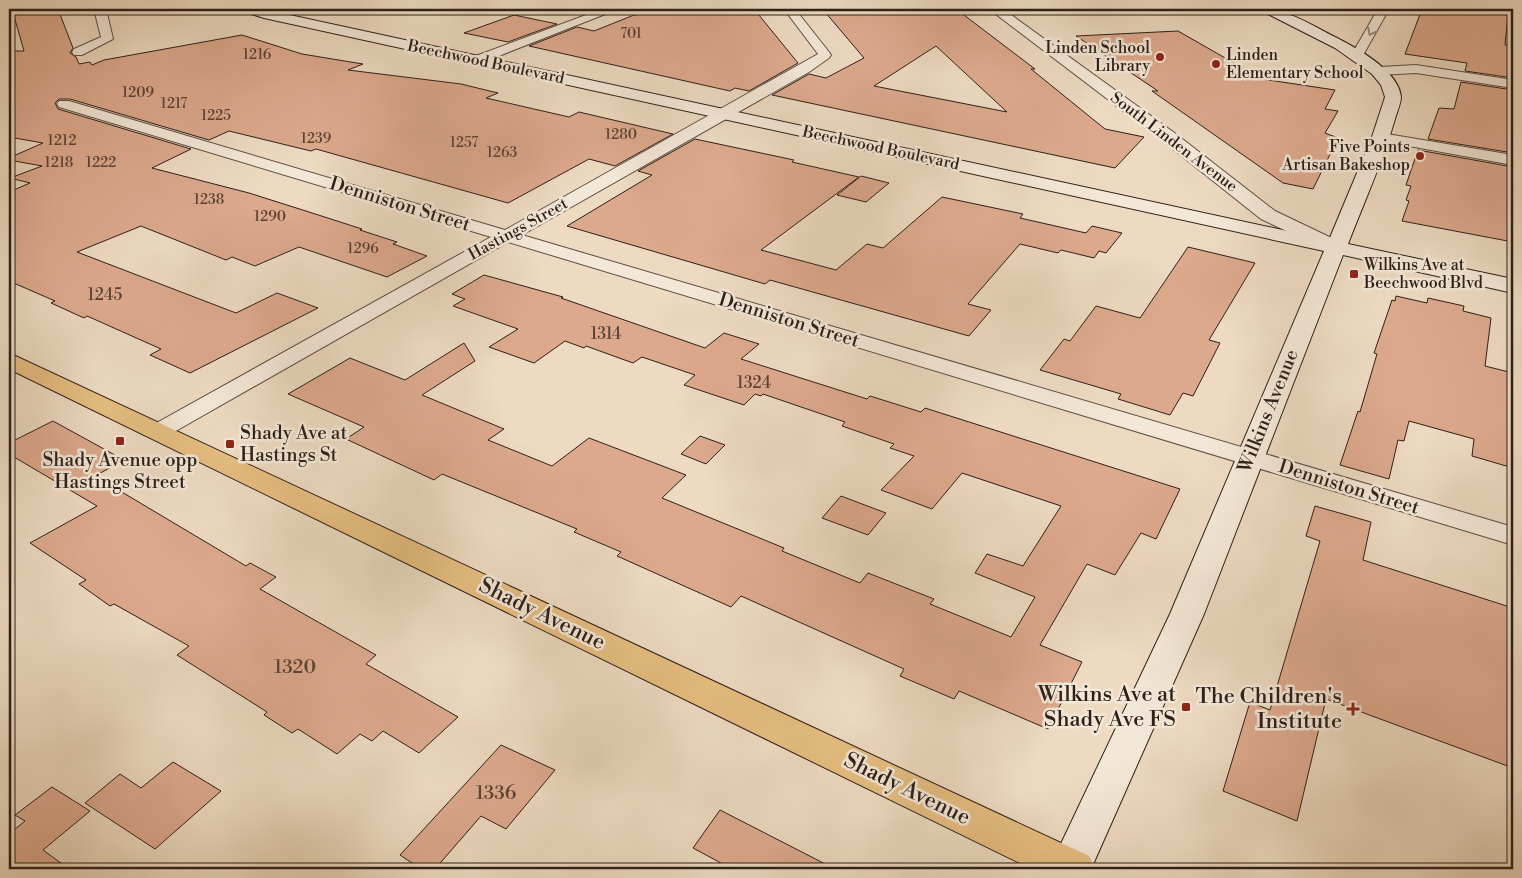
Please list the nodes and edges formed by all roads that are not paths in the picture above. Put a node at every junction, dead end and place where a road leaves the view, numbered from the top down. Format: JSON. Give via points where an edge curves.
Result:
{"nodes":[{"id":1,"x":100,"y":9,"type":"edge"},
{"id":2,"x":250,"y":9,"type":"edge"},
{"id":3,"x":612,"y":9,"type":"edge"},
{"id":4,"x":788,"y":9,"type":"edge"},
{"id":5,"x":995,"y":9,"type":"edge"},
{"id":6,"x":1264,"y":9,"type":"edge"},
{"id":7,"x":1384,"y":9,"type":"edge"},
{"id":8,"x":78,"y":52,"type":"dead end"},
{"id":9,"x":1358,"y":54,"type":"junction"},
{"id":10,"x":477,"y":60,"type":"junction"},
{"id":11,"x":1380,"y":71,"type":"junction"},
{"id":12,"x":1513,"y":84,"type":"edge"},
{"id":13,"x":64,"y":104,"type":"dead end"},
{"id":14,"x":724,"y":113,"type":"junction"},
{"id":15,"x":1381,"y":137,"type":"junction"},
{"id":16,"x":1513,"y":160,"type":"edge"},
{"id":17,"x":507,"y":236,"type":"junction"},
{"id":18,"x":1335,"y":247,"type":"junction"},
{"id":19,"x":1513,"y":286,"type":"edge"},
{"id":20,"x":9,"y":360,"type":"edge"},
{"id":21,"x":159,"y":431,"type":"junction"},
{"id":22,"x":1249,"y":458,"type":"junction"},
{"id":23,"x":1513,"y":536,"type":"edge"},
{"id":24,"x":1072,"y":869,"type":"edge"}],
"edges":[{"from":1,"to":8,"type":"street","via":[[107,39]]},
{"from":2,"to":10,"type":"main road","name":"Beechwood Boulevard"},
{"from":3,"to":10,"type":"street"},
{"from":4,"to":14,"type":"street","name":"Hastings Street","via":[[825,55]]},
{"from":5,"to":18,"type":"main road","name":"South Linden Avenue","via":[[1268,215]]},
{"from":6,"to":9,"type":"main road","name":"Wilkins Avenue"},
{"from":7,"to":9,"type":"street","one_way":true},
{"from":9,"to":11,"type":"main road","name":"Wilkins Avenue"},
{"from":10,"to":14,"type":"main road","name":"Beechwood Boulevard"},
{"from":11,"to":12,"type":"street","via":[[1416,69]]},
{"from":11,"to":15,"type":"main road","name":"Wilkins Avenue","via":[[1393,91]]},
{"from":13,"to":17,"type":"street","name":"Denniston Street"},
{"from":14,"to":17,"type":"street","name":"Hastings Street"},
{"from":14,"to":18,"type":"main road","name":"Beechwood Boulevard"},
{"from":15,"to":16,"type":"street"},
{"from":15,"to":18,"type":"main road","name":"Wilkins Avenue"},
{"from":17,"to":21,"type":"street","name":"Hastings Street"},
{"from":17,"to":22,"type":"street","name":"Denniston Street"},
{"from":18,"to":19,"type":"main road","name":"Beechwood Boulevard"},
{"from":18,"to":22,"type":"main road","name":"Wilkins Avenue"},
{"from":20,"to":21,"type":"main road","name":"Shady Avenue"},
{"from":21,"to":24,"type":"main road","name":"Shady Avenue"},
{"from":22,"to":23,"type":"street","name":"Denniston Street"},
{"from":22,"to":24,"type":"main road","name":"Wilkins Avenue","via":[[1187,614]]}]}
